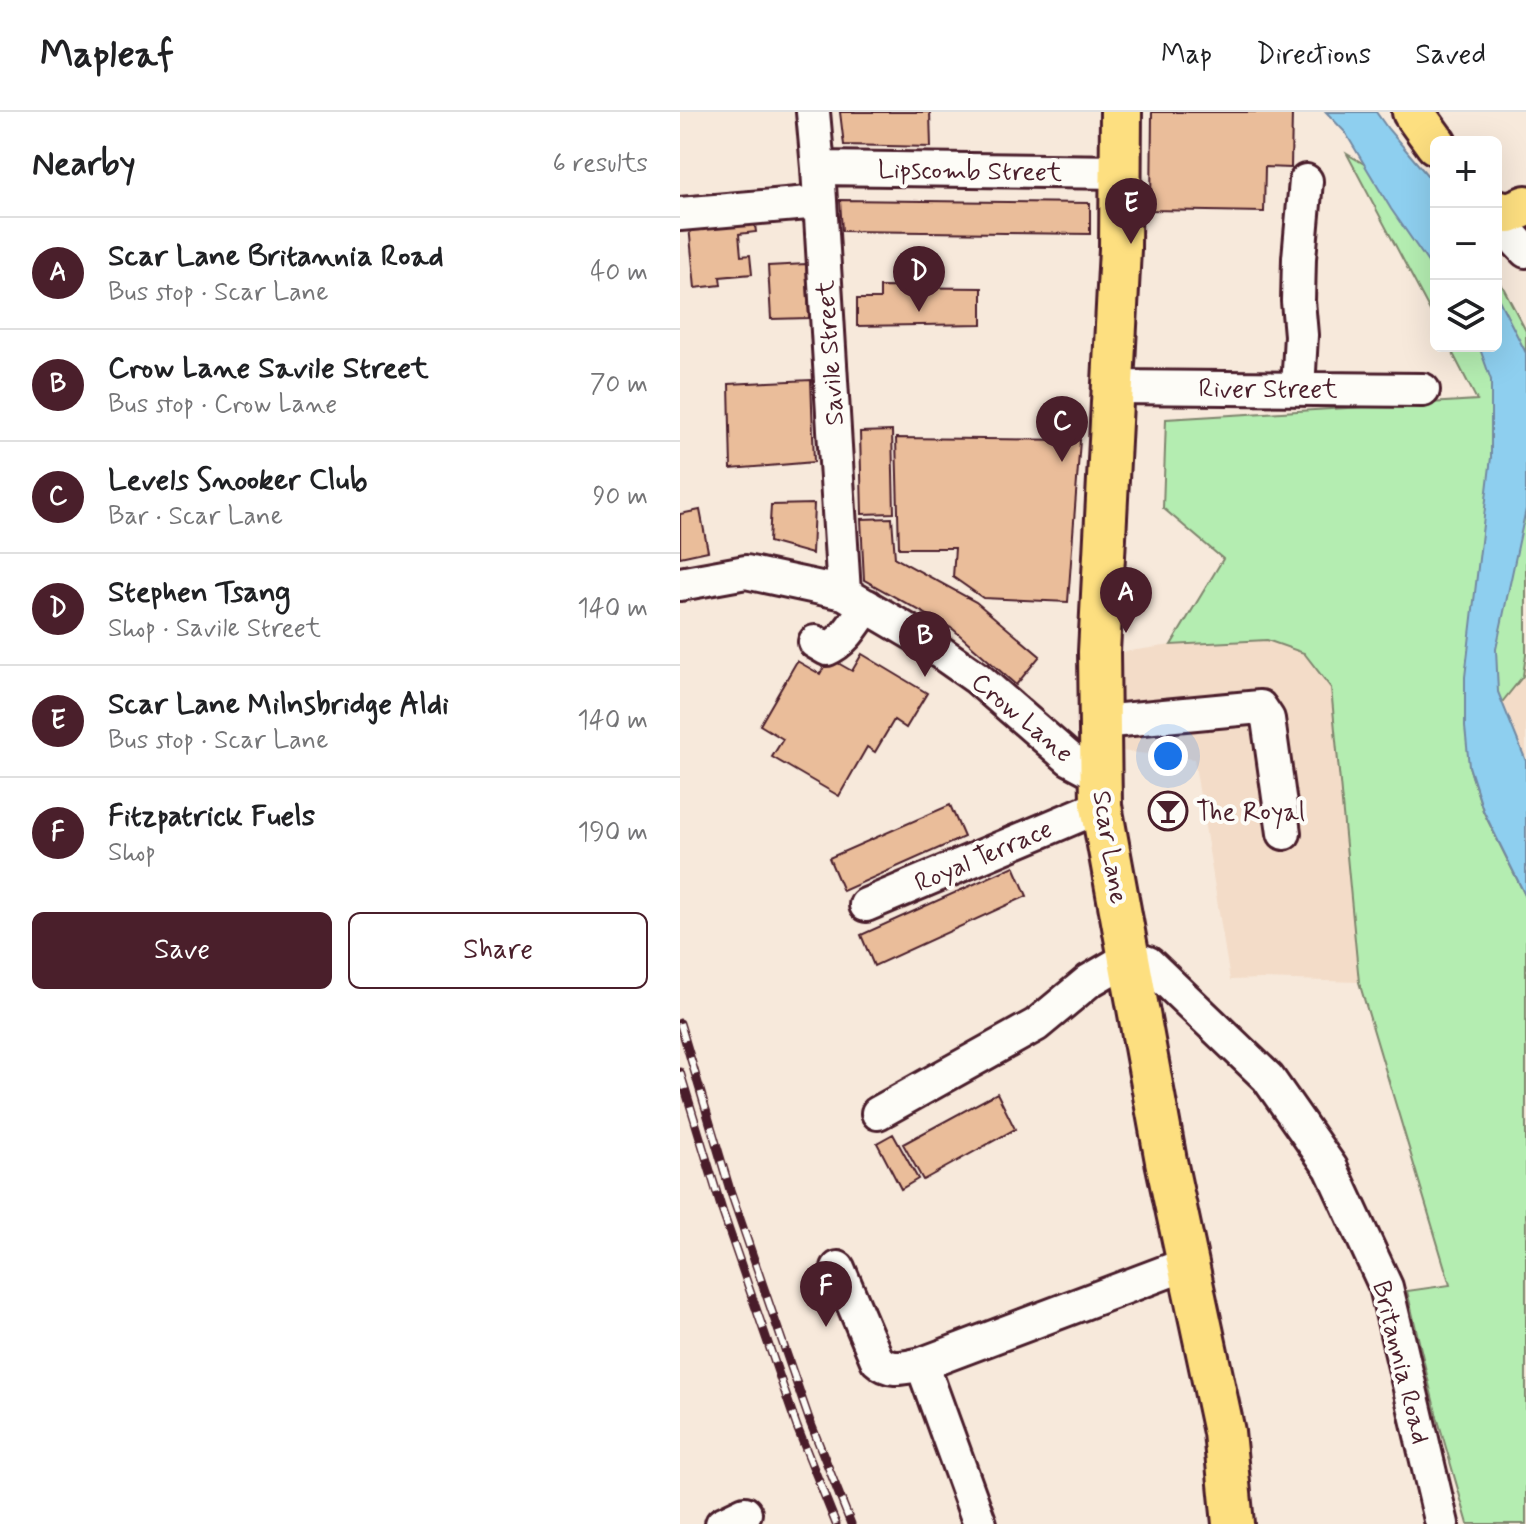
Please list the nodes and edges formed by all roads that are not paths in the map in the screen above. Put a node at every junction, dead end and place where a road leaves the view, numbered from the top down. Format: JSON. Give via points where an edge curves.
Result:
{"nodes":[{"id":1,"x":813,"y":112,"type":"edge"},
{"id":2,"x":1121,"y":112,"type":"edge"},
{"id":3,"x":1413,"y":112,"type":"edge"},
{"id":4,"x":1430,"y":136,"type":"edge"},
{"id":5,"x":818,"y":168,"type":"junction"},
{"id":6,"x":1122,"y":172,"type":"junction"},
{"id":7,"x":1306,"y":181,"type":"dead end"},
{"id":8,"x":820,"y":202,"type":"junction"},
{"id":9,"x":1526,"y":206,"type":"edge"},
{"id":10,"x":1502,"y":211,"type":"edge"},
{"id":11,"x":680,"y":214,"type":"edge"},
{"id":12,"x":1502,"y":225,"type":"edge"},
{"id":13,"x":1526,"y":251,"type":"edge"},
{"id":14,"x":1114,"y":387,"type":"junction"},
{"id":15,"x":1298,"y":389,"type":"junction"},
{"id":16,"x":1423,"y":390,"type":"dead end"},
{"id":17,"x":680,"y":584,"type":"edge"},
{"id":18,"x":856,"y":600,"type":"junction"},
{"id":19,"x":815,"y":642,"type":"dead end"},
{"id":20,"x":1100,"y":722,"type":"junction"},
{"id":21,"x":1100,"y":790,"type":"junction"},
{"id":22,"x":1284,"y":833,"type":"dead end"},
{"id":23,"x":866,"y":905,"type":"dead end"},
{"id":24,"x":1130,"y":957,"type":"junction"},
{"id":25,"x":878,"y":1113,"type":"dead end"},
{"id":26,"x":1187,"y":1264,"type":"junction"},
{"id":27,"x":838,"y":1268,"type":"dead end"},
{"id":28,"x":922,"y":1364,"type":"junction"},
{"id":29,"x":980,"y":1524,"type":"edge"},
{"id":30,"x":1233,"y":1524,"type":"edge"},
{"id":31,"x":1442,"y":1524,"type":"edge"}],
"edges":[{"from":1,"to":5,"type":"street","name":"Savile Street"},
{"from":2,"to":6,"type":"main road","name":"Scar Lane"},
{"from":3,"to":4,"type":"main road"},
{"from":5,"to":6,"type":"street","name":"Lipscomb Street"},
{"from":5,"to":8,"type":"street","name":"Savile Street"},
{"from":6,"to":14,"type":"main road","name":"Scar Lane"},
{"from":7,"to":15,"type":"street","via":[[1299,258]]},
{"from":8,"to":11,"type":"street"},
{"from":8,"to":18,"type":"street","name":"Savile Street"},
{"from":9,"to":10,"type":"main road"},
{"from":12,"to":13,"type":"street"},
{"from":14,"to":15,"type":"street","name":"River Street"},
{"from":14,"to":20,"type":"main road","name":"Scar Lane"},
{"from":15,"to":16,"type":"street","name":"River Street"},
{"from":17,"to":18,"type":"street","name":"Crow Lane","via":[[746,572]]},
{"from":18,"to":19,"type":"street","via":[[846,635],[837,645],[827,649]]},
{"from":18,"to":21,"type":"street","name":"Crow Lane","via":[[977,678]]},
{"from":20,"to":21,"type":"main road","name":"Scar Lane"},
{"from":20,"to":22,"type":"street","via":[[1260,707],[1268,719]]},
{"from":21,"to":23,"type":"street","name":"Royal Terrace"},
{"from":21,"to":24,"type":"main road","name":"Scar Lane"},
{"from":24,"to":25,"type":"street","via":[[1089,981],[1036,1025]]},
{"from":24,"to":26,"type":"main road","name":"Scar Lane"},
{"from":24,"to":31,"type":"street","name":"Britannia Road","via":[[1148,963],[1268,1078],[1331,1168],[1386,1287]]},
{"from":26,"to":28,"type":"street"},
{"from":26,"to":30,"type":"main road","name":"Scar Lane","via":[[1224,1432]]},
{"from":27,"to":28,"type":"street","via":[[877,1360],[894,1369]]},
{"from":28,"to":29,"type":"street"}]}
